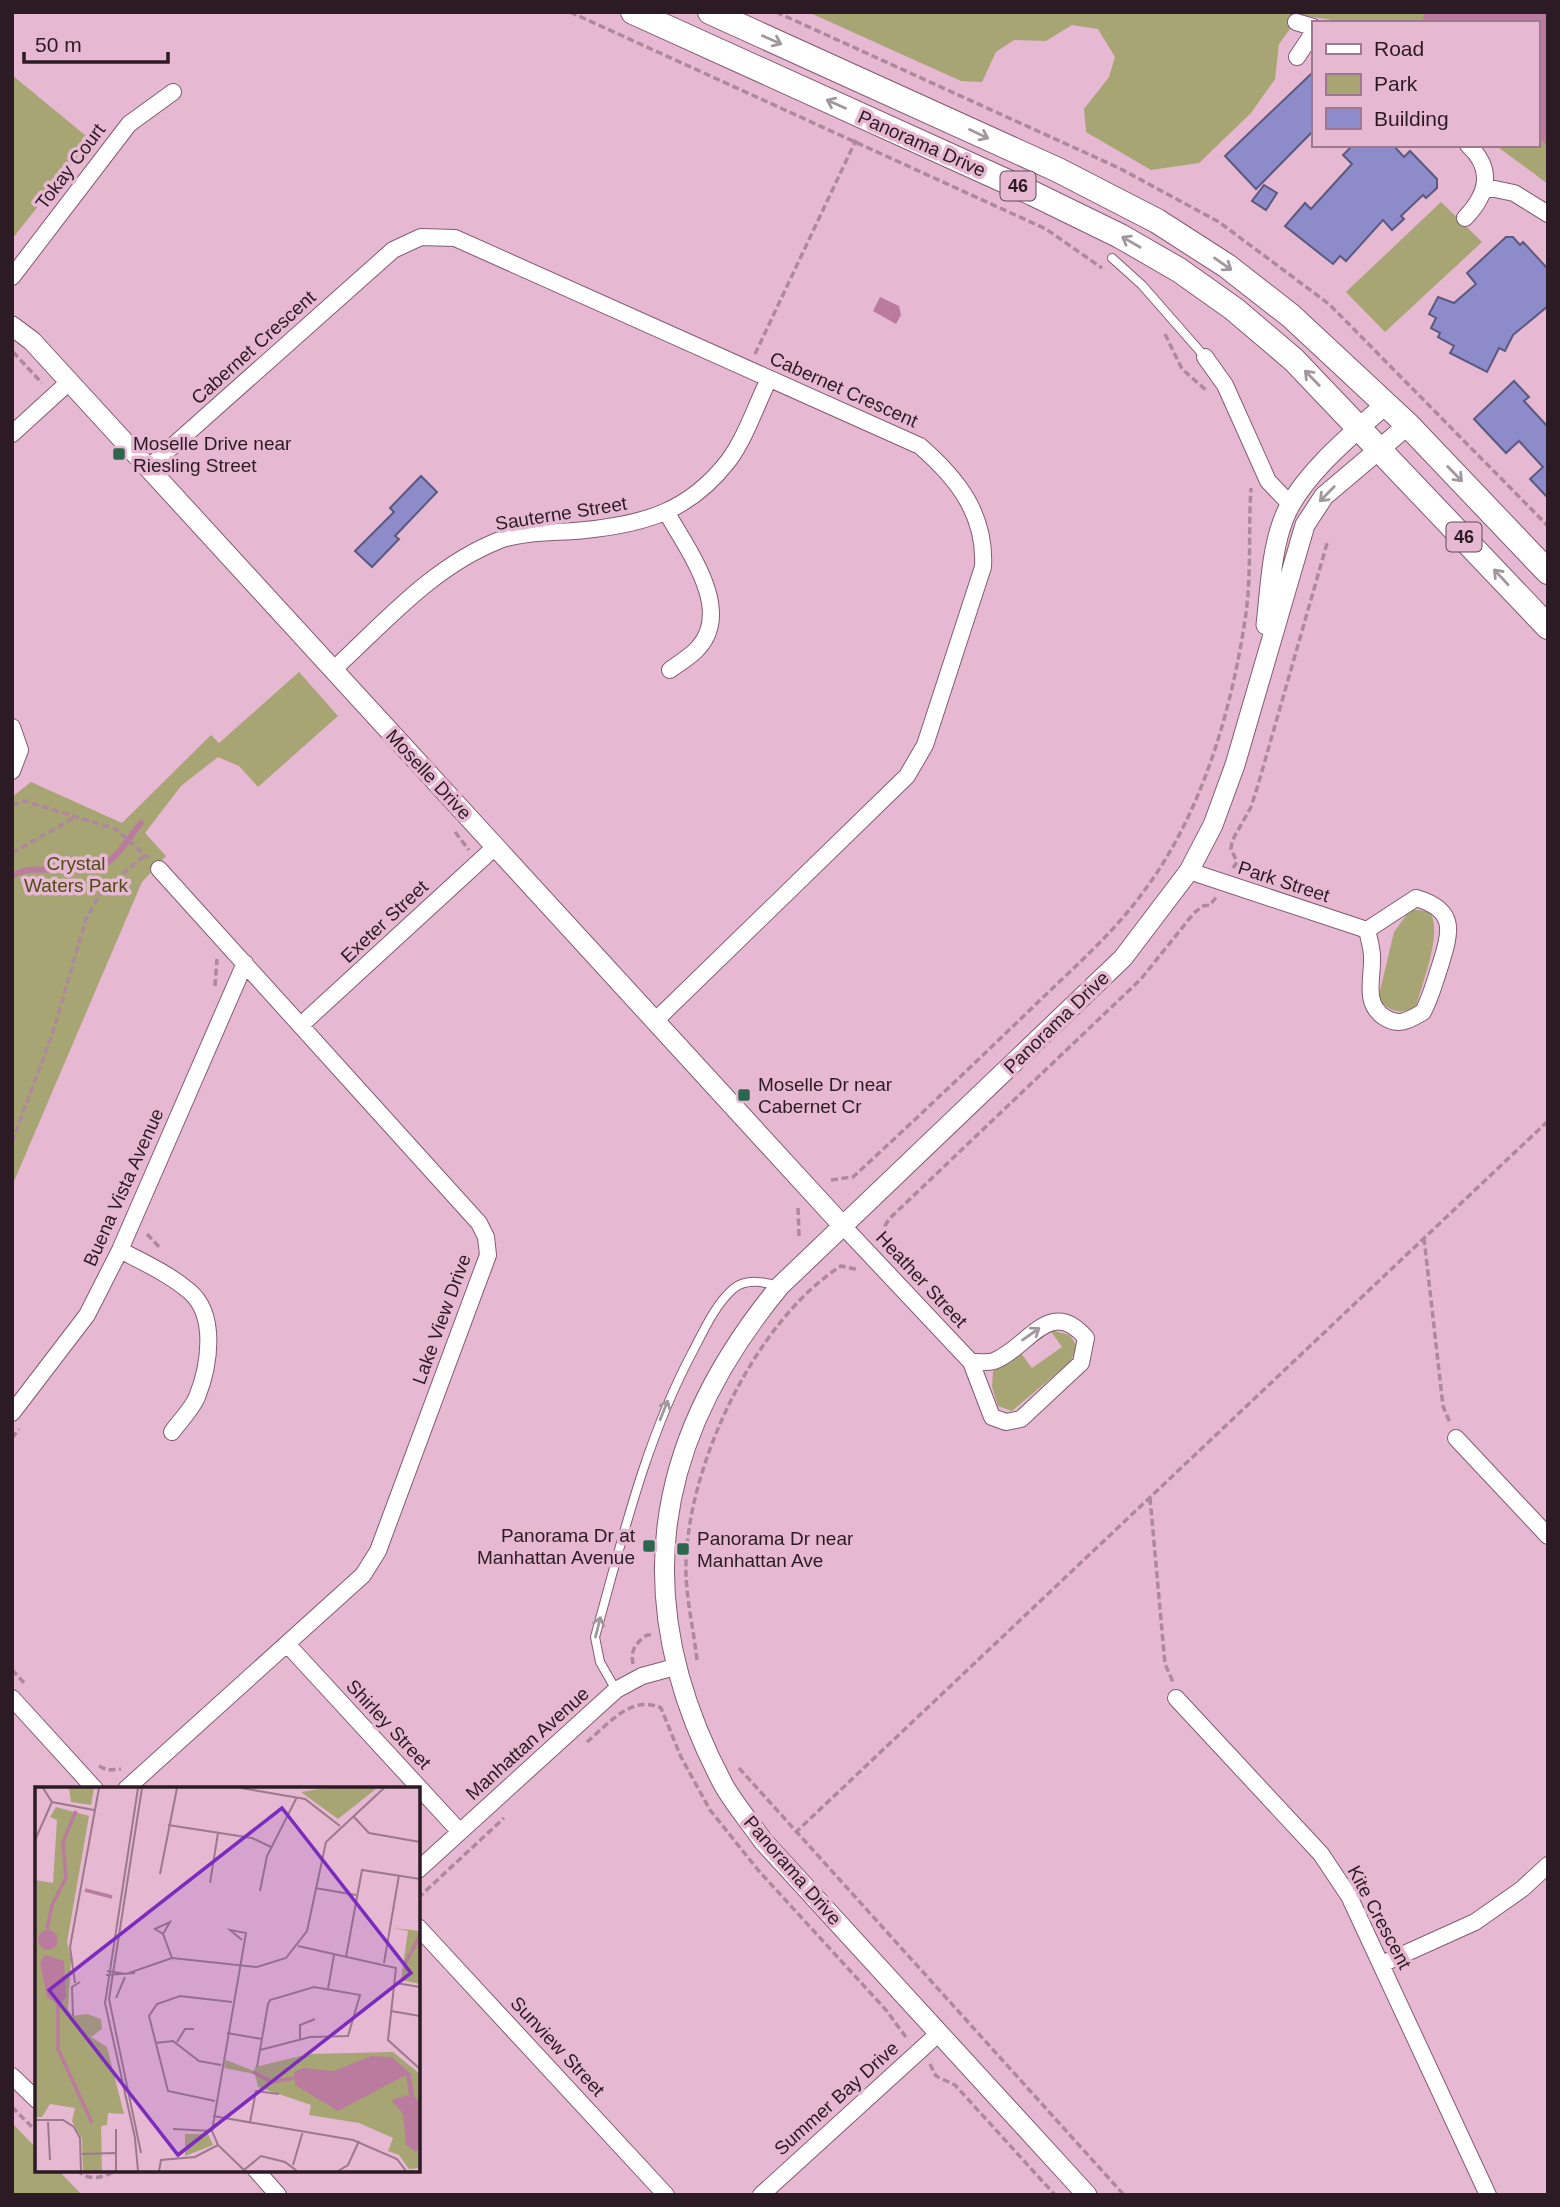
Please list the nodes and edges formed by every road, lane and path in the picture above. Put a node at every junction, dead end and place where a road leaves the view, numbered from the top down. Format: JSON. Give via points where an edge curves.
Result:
{"nodes":[{"id":1,"x":570,"y":12,"type":"edge"},
{"id":2,"x":633,"y":12,"type":"edge"},
{"id":3,"x":710,"y":12,"type":"edge"},
{"id":4,"x":1296,"y":22,"type":"dead end"},
{"id":5,"x":1312,"y":30,"type":"edge"},
{"id":6,"x":1312,"y":32,"type":"edge"},
{"id":7,"x":1297,"y":57,"type":"dead end"},
{"id":8,"x":173,"y":92,"type":"dead end"},
{"id":9,"x":866,"y":118,"type":"junction"},
{"id":10,"x":855,"y":141,"type":"junction"},
{"id":11,"x":1469,"y":147,"type":"edge"},
{"id":12,"x":1485,"y":187,"type":"junction"},
{"id":13,"x":1548,"y":214,"type":"edge"},
{"id":14,"x":1465,"y":218,"type":"dead end"},
{"id":15,"x":1112,"y":258,"type":"dead end"},
{"id":16,"x":1107,"y":272,"type":"dead end"},
{"id":17,"x":12,"y":277,"type":"edge"},
{"id":18,"x":1158,"y":325,"type":"dead end"},
{"id":19,"x":12,"y":326,"type":"edge"},
{"id":20,"x":12,"y":351,"type":"edge"},
{"id":21,"x":1205,"y":357,"type":"joint"},
{"id":22,"x":748,"y":369,"type":"junction"},
{"id":23,"x":769,"y":379,"type":"junction"},
{"id":24,"x":69,"y":382,"type":"junction"},
{"id":25,"x":43,"y":384,"type":"dead end"},
{"id":26,"x":1212,"y":402,"type":"dead end"},
{"id":27,"x":1385,"y":405,"type":"junction"},
{"id":28,"x":1408,"y":425,"type":"junction"},
{"id":29,"x":1359,"y":427,"type":"junction"},
{"id":30,"x":12,"y":434,"type":"edge"},
{"id":31,"x":1379,"y":449,"type":"junction"},
{"id":32,"x":148,"y":468,"type":"junction"},
{"id":33,"x":1246,"y":477,"type":"dead end"},
{"id":34,"x":1291,"y":505,"type":"junction"},
{"id":35,"x":667,"y":513,"type":"junction"},
{"id":36,"x":1548,"y":572,"type":"edge"},
{"id":37,"x":1548,"y":627,"type":"edge"},
{"id":38,"x":333,"y":670,"type":"junction"},
{"id":39,"x":670,"y":670,"type":"dead end"},
{"id":40,"x":1255,"y":704,"type":"junction"},
{"id":41,"x":12,"y":727,"type":"edge"},
{"id":42,"x":12,"y":771,"type":"edge"},
{"id":43,"x":12,"y":805,"type":"edge"},
{"id":44,"x":76,"y":817,"type":"junction"},
{"id":45,"x":135,"y":845,"type":"dead end"},
{"id":46,"x":495,"y":847,"type":"junction"},
{"id":47,"x":12,"y":853,"type":"edge"},
{"id":48,"x":145,"y":855,"type":"dead end"},
{"id":49,"x":159,"y":869,"type":"dead end"},
{"id":50,"x":1189,"y":871,"type":"junction"},
{"id":51,"x":1367,"y":930,"type":"junction"},
{"id":52,"x":245,"y":963,"type":"junction"},
{"id":53,"x":655,"y":1021,"type":"junction"},
{"id":54,"x":301,"y":1025,"type":"junction"},
{"id":55,"x":1548,"y":1121,"type":"edge"},
{"id":56,"x":12,"y":1142,"type":"edge"},
{"id":57,"x":831,"y":1180,"type":"dead end"},
{"id":58,"x":842,"y":1225,"type":"junction"},
{"id":59,"x":1424,"y":1238,"type":"junction"},
{"id":60,"x":120,"y":1250,"type":"junction"},
{"id":61,"x":780,"y":1286,"type":"junction"},
{"id":62,"x":971,"y":1362,"type":"junction"},
{"id":63,"x":12,"y":1413,"type":"edge"},
{"id":64,"x":172,"y":1432,"type":"dead end"},
{"id":65,"x":1456,"y":1438,"type":"joint"},
{"id":66,"x":1150,"y":1498,"type":"junction"},
{"id":67,"x":1548,"y":1536,"type":"edge"},
{"id":68,"x":287,"y":1644,"type":"junction"},
{"id":69,"x":675,"y":1667,"type":"junction"},
{"id":70,"x":12,"y":1670,"type":"edge"},
{"id":71,"x":30,"y":1689,"type":"dead end"},
{"id":72,"x":616,"y":1690,"type":"junction"},
{"id":73,"x":12,"y":1698,"type":"edge"},
{"id":74,"x":1176,"y":1698,"type":"joint"},
{"id":75,"x":584,"y":1745,"type":"dead end"},
{"id":76,"x":91,"y":1757,"type":"dead end"},
{"id":77,"x":145,"y":1772,"type":"junction"},
{"id":78,"x":93,"y":1787,"type":"edge"},
{"id":79,"x":128,"y":1787,"type":"edge"},
{"id":80,"x":419,"y":1787,"type":"edge"},
{"id":81,"x":420,"y":1789,"type":"edge"},
{"id":82,"x":508,"y":1814,"type":"dead end"},
{"id":83,"x":460,"y":1832,"type":"junction"},
{"id":84,"x":795,"y":1833,"type":"dead end"},
{"id":85,"x":1548,"y":1865,"type":"edge"},
{"id":86,"x":420,"y":1868,"type":"edge"},
{"id":87,"x":420,"y":1896,"type":"edge"},
{"id":88,"x":420,"y":1929,"type":"edge"},
{"id":89,"x":1382,"y":1964,"type":"junction"},
{"id":90,"x":939,"y":2033,"type":"junction"},
{"id":91,"x":919,"y":2052,"type":"junction"},
{"id":92,"x":12,"y":2076,"type":"edge"},
{"id":93,"x":35,"y":2098,"type":"edge"},
{"id":94,"x":12,"y":2107,"type":"edge"},
{"id":95,"x":35,"y":2130,"type":"edge"},
{"id":96,"x":79,"y":2172,"type":"edge"},
{"id":97,"x":112,"y":2172,"type":"edge"},
{"id":98,"x":258,"y":2172,"type":"edge"},
{"id":99,"x":278,"y":2195,"type":"edge"},
{"id":100,"x":666,"y":2195,"type":"edge"},
{"id":101,"x":761,"y":2195,"type":"edge"},
{"id":102,"x":1055,"y":2195,"type":"edge"},
{"id":103,"x":1087,"y":2195,"type":"edge"},
{"id":104,"x":1488,"y":2195,"type":"edge"}],
"edges":[{"from":1,"to":10,"type":"path"},
{"from":9,"to":2,"type":"main road","name":"Panorama Drive","number":"46","one_way":true},
{"from":3,"to":27,"type":"main road","name":"Panorama Drive","number":"46","one_way":true,"via":[[1058,170],[1157,221],[1227,266],[1291,316]]},
{"from":4,"to":5,"type":"street"},
{"from":6,"to":7,"type":"street"},
{"from":8,"to":17,"type":"street","name":"Tokay Court","via":[[129,124]]},
{"from":9,"to":10,"type":"path"},
{"from":29,"to":9,"type":"main road","name":"Panorama Drive","number":"46","one_way":true,"via":[[1294,360],[1179,270],[1043,198]]},
{"from":10,"to":16,"type":"path","via":[[1046,229]]},
{"from":10,"to":22,"type":"path"},
{"from":11,"to":12,"type":"street","via":[[1484,167]]},
{"from":12,"to":13,"type":"street","via":[[1514,193]]},
{"from":12,"to":14,"type":"street","via":[[1480,202]]},
{"from":15,"to":21,"type":"lane"},
{"from":18,"to":26,"type":"path","via":[[1182,369]]},
{"from":19,"to":24,"type":"street","name":"Moselle Drive"},
{"from":20,"to":25,"type":"path"},
{"from":21,"to":34,"type":"street","via":[[1225,385],[1268,481]]},
{"from":22,"to":23,"type":"street","name":"Cabernet Crescent"},
{"from":22,"to":32,"type":"street","name":"Cabernet Crescent","via":[[455,238],[421,237],[393,250]]},
{"from":23,"to":35,"type":"street","name":"Sauterne Street","via":[[729,459],[696,494]]},
{"from":23,"to":53,"type":"street","name":"Cabernet Crescent","via":[[919,446],[949,471],[984,541],[983,568],[925,745],[907,776]]},
{"from":24,"to":30,"type":"street"},
{"from":24,"to":32,"type":"street","name":"Moselle Drive"},
{"from":27,"to":28,"type":"main road","name":"Panorama Drive","number":"46"},
{"from":27,"to":29,"type":"street","name":"Panorama Drive"},
{"from":28,"to":31,"type":"street","name":"Panorama Drive"},
{"from":28,"to":36,"type":"main road","number":"46","one_way":true},
{"from":29,"to":31,"type":"main road","name":"Panorama Drive","number":"46"},
{"from":29,"to":34,"type":"street","name":"Panorama Drive"},
{"from":37,"to":31,"type":"main road","number":"46","one_way":true},
{"from":31,"to":40,"type":"street","name":"Panorama Drive","one_way":true,"via":[[1324,496],[1306,524]]},
{"from":32,"to":38,"type":"street","name":"Moselle Drive"},
{"from":33,"to":57,"type":"path","via":[[1251,488],[1245,620],[1229,699],[1191,812],[1172,848],[1144,891],[1101,942],[853,1177]]},
{"from":34,"to":40,"type":"street","name":"Panorama Drive","via":[[1281,528],[1272,575]]},
{"from":35,"to":38,"type":"street","name":"Sauterne Street","via":[[628,525],[504,539],[460,558]]},
{"from":35,"to":39,"type":"street","via":[[708,590],[710,620],[701,646]]},
{"from":38,"to":46,"type":"street","name":"Moselle Drive"},
{"from":40,"to":50,"type":"street","name":"Panorama Drive","via":[[1213,825]]},
{"from":41,"to":42,"type":"street","via":[[20,750]]},
{"from":43,"to":44,"type":"path","via":[[24,801]]},
{"from":44,"to":45,"type":"path","via":[[116,829]]},
{"from":44,"to":47,"type":"path"},
{"from":46,"to":53,"type":"street","name":"Moselle Drive"},
{"from":46,"to":54,"type":"street","name":"Exeter Street"},
{"from":48,"to":56,"type":"path","via":[[102,892],[86,919],[53,1032]]},
{"from":49,"to":52,"type":"street","name":"Lake View Drive"},
{"from":50,"to":51,"type":"street","name":"Park Street"},
{"from":50,"to":58,"type":"street","name":"Panorama Drive","via":[[1123,958]]},
{"from":51,"to":51,"type":"street","via":[[1416,898],[1435,903],[1448,920],[1450,935],[1430,998],[1423,1012],[1405,1022],[1392,1023],[1375,1011],[1373,955]]},
{"from":52,"to":54,"type":"street","name":"Lake View Drive"},
{"from":52,"to":60,"type":"street","name":"Buena Vista Avenue"},
{"from":53,"to":58,"type":"street","name":"Moselle Drive"},
{"from":54,"to":68,"type":"street","name":"Lake View Drive","via":[[479,1223],[488,1255],[377,1550],[363,1575]]},
{"from":55,"to":59,"type":"path"},
{"from":58,"to":61,"type":"street","name":"Panorama Drive"},
{"from":58,"to":62,"type":"street","name":"Heather Street"},
{"from":59,"to":65,"type":"path","via":[[1443,1406]]},
{"from":59,"to":66,"type":"path"},
{"from":60,"to":63,"type":"street","name":"Buena Vista Avenue","via":[[87,1315]]},
{"from":60,"to":64,"type":"street","via":[[192,1292],[203,1312],[209,1340],[206,1366],[196,1399]]},
{"from":61,"to":69,"type":"street","name":"Panorama Drive","via":[[745,1329],[716,1377],[678,1470],[666,1538],[665,1579]]},
{"from":72,"to":61,"type":"lane","one_way":true,"via":[[600,1662],[595,1637],[646,1455],[672,1391],[711,1317],[734,1288],[764,1282]]},
{"from":62,"to":62,"type":"street","name":"Heather Street","one_way":true,"via":[[993,1361],[1048,1323],[1065,1320],[1086,1338],[1081,1363],[1021,1419],[1006,1422],[992,1417]]},
{"from":65,"to":67,"type":"street"},
{"from":66,"to":74,"type":"path","via":[[1165,1664]]},
{"from":66,"to":84,"type":"path"},
{"from":68,"to":77,"type":"street","name":"Lake View Drive"},
{"from":68,"to":80,"type":"street","name":"Shirley Street"},
{"from":69,"to":72,"type":"street","name":"Manhattan Avenue","via":[[642,1676]]},
{"from":69,"to":90,"type":"street","name":"Panorama Drive","via":[[692,1720],[724,1787],[763,1841]]},
{"from":70,"to":71,"type":"path"},
{"from":72,"to":83,"type":"street","name":"Manhattan Avenue"},
{"from":73,"to":78,"type":"street"},
{"from":74,"to":89,"type":"street","name":"Kite Crescent","via":[[1321,1854],[1349,1896]]},
{"from":75,"to":91,"type":"path","via":[[632,1707],[647,1702],[661,1708],[710,1810]]},
{"from":76,"to":77,"type":"path","via":[[107,1770],[135,1762]]},
{"from":77,"to":79,"type":"street","name":"Lake View Drive"},
{"from":81,"to":83,"type":"street","name":"Shirley Street"},
{"from":82,"to":87,"type":"path"},
{"from":83,"to":86,"type":"street","name":"Manhattan Avenue"},
{"from":85,"to":89,"type":"street","via":[[1475,1923]]},
{"from":88,"to":100,"type":"street","name":"Sunview Street"},
{"from":89,"to":104,"type":"street","name":"Kite Crescent"},
{"from":90,"to":91,"type":"street","name":"Summer Bay Drive"},
{"from":90,"to":103,"type":"street","name":"Panorama Drive"},
{"from":91,"to":101,"type":"street","name":"Summer Bay Drive"},
{"from":91,"to":102,"type":"path","via":[[936,2076],[955,2085]]},
{"from":92,"to":93,"type":"street"},
{"from":94,"to":95,"type":"path"},
{"from":96,"to":97,"type":"path","via":[[98,2178]]},
{"from":98,"to":99,"type":"street"}]}
